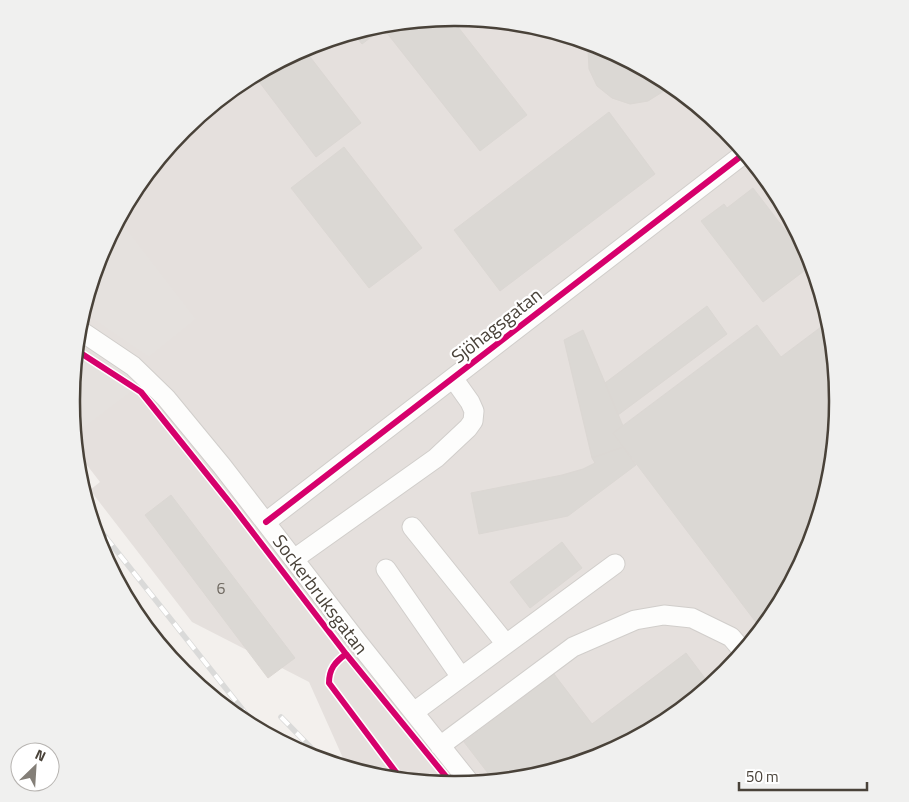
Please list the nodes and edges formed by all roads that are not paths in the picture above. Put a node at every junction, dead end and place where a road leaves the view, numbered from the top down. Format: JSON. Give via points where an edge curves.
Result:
{"nodes":[{"id":1,"x":739,"y":158,"type":"edge"},
{"id":2,"x":86,"y":334,"type":"edge"},
{"id":3,"x":453,"y":378,"type":"junction"},
{"id":4,"x":266,"y":522,"type":"junction"},
{"id":5,"x":412,"y":527,"type":"dead end"},
{"id":6,"x":294,"y":558,"type":"junction"},
{"id":7,"x":615,"y":564,"type":"dead end"},
{"id":8,"x":386,"y":570,"type":"dead end"},
{"id":9,"x":506,"y":644,"type":"junction"},
{"id":10,"x":738,"y":646,"type":"edge"},
{"id":11,"x":461,"y":678,"type":"junction"},
{"id":12,"x":414,"y":712,"type":"junction"},
{"id":13,"x":440,"y":746,"type":"junction"},
{"id":14,"x":464,"y":776,"type":"edge"}],
"edges":[{"from":1,"to":3,"type":"street","name":"Sjöhagsgatan"},
{"from":2,"to":4,"type":"street","name":"Sockerbruksgatan","via":[[133,366],[160,392]]},
{"from":3,"to":4,"type":"street","name":"Sjöhagsgatan"},
{"from":3,"to":6,"type":"street","via":[[474,411],[468,428],[436,458]]},
{"from":4,"to":6,"type":"street","name":"Sockerbruksgatan"},
{"from":5,"to":9,"type":"street"},
{"from":6,"to":12,"type":"street","name":"Sockerbruksgatan"},
{"from":7,"to":9,"type":"street"},
{"from":8,"to":11,"type":"street"},
{"from":9,"to":11,"type":"street"},
{"from":10,"to":13,"type":"street","via":[[731,638],[692,618],[664,616],[635,620],[573,647]]},
{"from":11,"to":12,"type":"street"},
{"from":12,"to":13,"type":"street","name":"Sockerbruksgatan"},
{"from":13,"to":14,"type":"street","name":"Sockerbruksgatan"}]}
